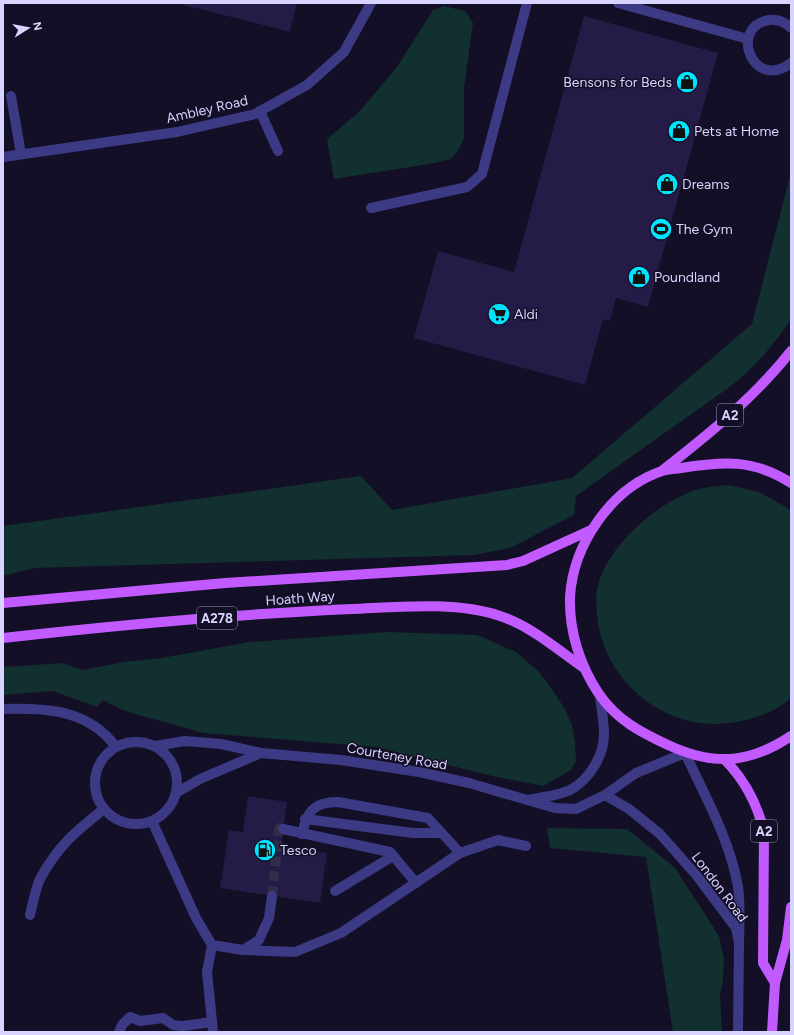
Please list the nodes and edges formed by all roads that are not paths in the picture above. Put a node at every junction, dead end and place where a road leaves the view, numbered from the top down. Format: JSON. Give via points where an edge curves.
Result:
{"nodes":[{"id":1,"x":371,"y":3,"type":"edge"},
{"id":2,"x":526,"y":3,"type":"edge"},
{"id":3,"x":618,"y":3,"type":"edge"},
{"id":4,"x":791,"y":28,"type":"edge"},
{"id":5,"x":748,"y":39,"type":"junction"},
{"id":6,"x":791,"y":63,"type":"edge"},
{"id":7,"x":11,"y":96,"type":"dead end"},
{"id":8,"x":260,"y":111,"type":"junction"},
{"id":9,"x":278,"y":151,"type":"dead end"},
{"id":10,"x":21,"y":154,"type":"junction"},
{"id":11,"x":3,"y":157,"type":"edge"},
{"id":12,"x":371,"y":208,"type":"dead end"},
{"id":13,"x":791,"y":351,"type":"edge"},
{"id":14,"x":662,"y":471,"type":"junction"},
{"id":15,"x":791,"y":483,"type":"edge"},
{"id":16,"x":591,"y":530,"type":"junction"},
{"id":17,"x":3,"y":603,"type":"edge"},
{"id":18,"x":3,"y":638,"type":"edge"},
{"id":19,"x":584,"y":668,"type":"junction"},
{"id":20,"x":600,"y":695,"type":"junction"},
{"id":21,"x":3,"y":708,"type":"edge"},
{"id":22,"x":791,"y":736,"type":"edge"},
{"id":23,"x":155,"y":746,"type":"junction"},
{"id":24,"x":116,"y":747,"type":"junction"},
{"id":25,"x":685,"y":753,"type":"junction"},
{"id":26,"x":261,"y":754,"type":"junction"},
{"id":27,"x":725,"y":760,"type":"junction"},
{"id":28,"x":176,"y":793,"type":"junction"},
{"id":29,"x":605,"y":795,"type":"junction"},
{"id":30,"x":526,"y":800,"type":"junction"},
{"id":31,"x":104,"y":809,"type":"junction"},
{"id":32,"x":305,"y":819,"type":"junction"},
{"id":33,"x":152,"y":821,"type":"junction"},
{"id":34,"x":283,"y":828,"type":"dead end"},
{"id":35,"x":440,"y":833,"type":"junction"},
{"id":36,"x":302,"y":834,"type":"junction"},
{"id":37,"x":526,"y":846,"type":"dead end"},
{"id":38,"x":460,"y":853,"type":"junction"},
{"id":39,"x":393,"y":856,"type":"junction"},
{"id":40,"x":416,"y":883,"type":"junction"},
{"id":41,"x":335,"y":891,"type":"dead end"},
{"id":42,"x":272,"y":896,"type":"tunnel mouth"},
{"id":43,"x":791,"y":907,"type":"edge"},
{"id":44,"x":30,"y":915,"type":"dead end"},
{"id":45,"x":212,"y":946,"type":"junction"},
{"id":46,"x":739,"y":949,"type":"junction"},
{"id":47,"x":243,"y":950,"type":"junction"},
{"id":48,"x":775,"y":983,"type":"junction"},
{"id":49,"x":213,"y":1027,"type":"edge"},
{"id":50,"x":172,"y":1028,"type":"edge"},
{"id":51,"x":119,"y":1032,"type":"edge"},
{"id":52,"x":738,"y":1032,"type":"edge"},
{"id":53,"x":772,"y":1032,"type":"edge"}],
"edges":[{"from":1,"to":8,"type":"street","name":"Ambley Road","via":[[344,52],[307,85]]},
{"from":2,"to":12,"type":"street","via":[[482,174],[467,187]]},
{"from":3,"to":5,"type":"street"},
{"from":4,"to":5,"type":"street","via":[[782,21],[765,21],[757,25]]},
{"from":5,"to":6,"type":"street","via":[[750,58],[765,70],[775,71]]},
{"from":7,"to":10,"type":"street"},
{"from":8,"to":9,"type":"street"},
{"from":8,"to":10,"type":"street","name":"Ambley Road","via":[[219,124],[177,132]]},
{"from":10,"to":11,"type":"street","name":"Ambley Road"},
{"from":13,"to":14,"type":"main road","number":"A2","via":[[750,397]]},
{"from":14,"to":15,"type":"main road","via":[[713,464],[748,464],[777,474]]},
{"from":14,"to":16,"type":"main road","via":[[632,486],[610,506]]},
{"from":16,"to":17,"type":"main road","name":"Hoath Way","via":[[523,561],[507,565],[225,583]]},
{"from":16,"to":19,"type":"main road","via":[[579,558],[570,598],[573,634]]},
{"from":18,"to":19,"type":"main road","name":"Hoath Way","number":"A278","via":[[318,610],[431,606],[500,616],[543,639]]},
{"from":19,"to":20,"type":"main road"},
{"from":20,"to":25,"type":"main road","via":[[636,730]]},
{"from":20,"to":30,"type":"street","name":"Courteney Road","via":[[604,735],[599,756],[590,773],[583,782],[569,790]]},
{"from":21,"to":24,"type":"street","via":[[38,708],[66,712],[82,719],[107,736]]},
{"from":22,"to":27,"type":"main road","via":[[761,752]]},
{"from":23,"to":24,"type":"street","via":[[132,741]]},
{"from":23,"to":26,"type":"street","name":"Courteney Road","via":[[185,742],[221,744]]},
{"from":23,"to":28,"type":"street","via":[[166,754],[174,766],[177,779]]},
{"from":24,"to":31,"type":"street","via":[[102,760],[96,772],[95,785]]},
{"from":25,"to":27,"type":"main road"},
{"from":25,"to":29,"type":"street","name":"Courteney Road","via":[[636,773]]},
{"from":25,"to":46,"type":"street","via":[[733,866],[739,898]]},
{"from":26,"to":28,"type":"street","name":"Courteney Road","via":[[200,778]]},
{"from":26,"to":30,"type":"street","name":"Courteney Road","via":[[341,760],[419,772],[469,783]]},
{"from":27,"to":48,"type":"main road","name":"London Road","number":"A2","via":[[743,781],[759,813],[764,831],[763,963]]},
{"from":28,"to":33,"type":"street","via":[[163,814]]},
{"from":29,"to":30,"type":"street","name":"Courteney Road","via":[[576,809],[555,808]]},
{"from":29,"to":46,"type":"street","name":"London Road","via":[[629,808],[660,834],[698,876],[736,928]]},
{"from":31,"to":33,"type":"street","via":[[114,818],[126,823]]},
{"from":31,"to":44,"type":"street","via":[[74,833],[57,852],[40,880]]},
{"from":32,"to":35,"type":"street","via":[[413,833]]},
{"from":32,"to":35,"type":"street","via":[[318,805],[338,802],[420,815],[428,818]]},
{"from":32,"to":36,"type":"street"},
{"from":33,"to":45,"type":"street","via":[[196,918]]},
{"from":34,"to":36,"type":"street"},
{"from":35,"to":38,"type":"street"},
{"from":36,"to":39,"type":"street","via":[[390,852]]},
{"from":37,"to":38,"type":"street","via":[[498,840]]},
{"from":38,"to":40,"type":"street"},
{"from":39,"to":40,"type":"street"},
{"from":39,"to":41,"type":"street"},
{"from":40,"to":47,"type":"street","via":[[341,933],[295,952]]},
{"from":42,"to":47,"type":"street","via":[[269,918],[259,940]]},
{"from":43,"to":48,"type":"main road","via":[[787,940]]},
{"from":45,"to":47,"type":"street"},
{"from":45,"to":49,"type":"street","via":[[206,972]]},
{"from":46,"to":52,"type":"street","name":"London Road"},
{"from":48,"to":53,"type":"main road"},
{"from":49,"to":50,"type":"street"},
{"from":50,"to":51,"type":"street","via":[[163,1018],[140,1021],[130,1017]]}]}
